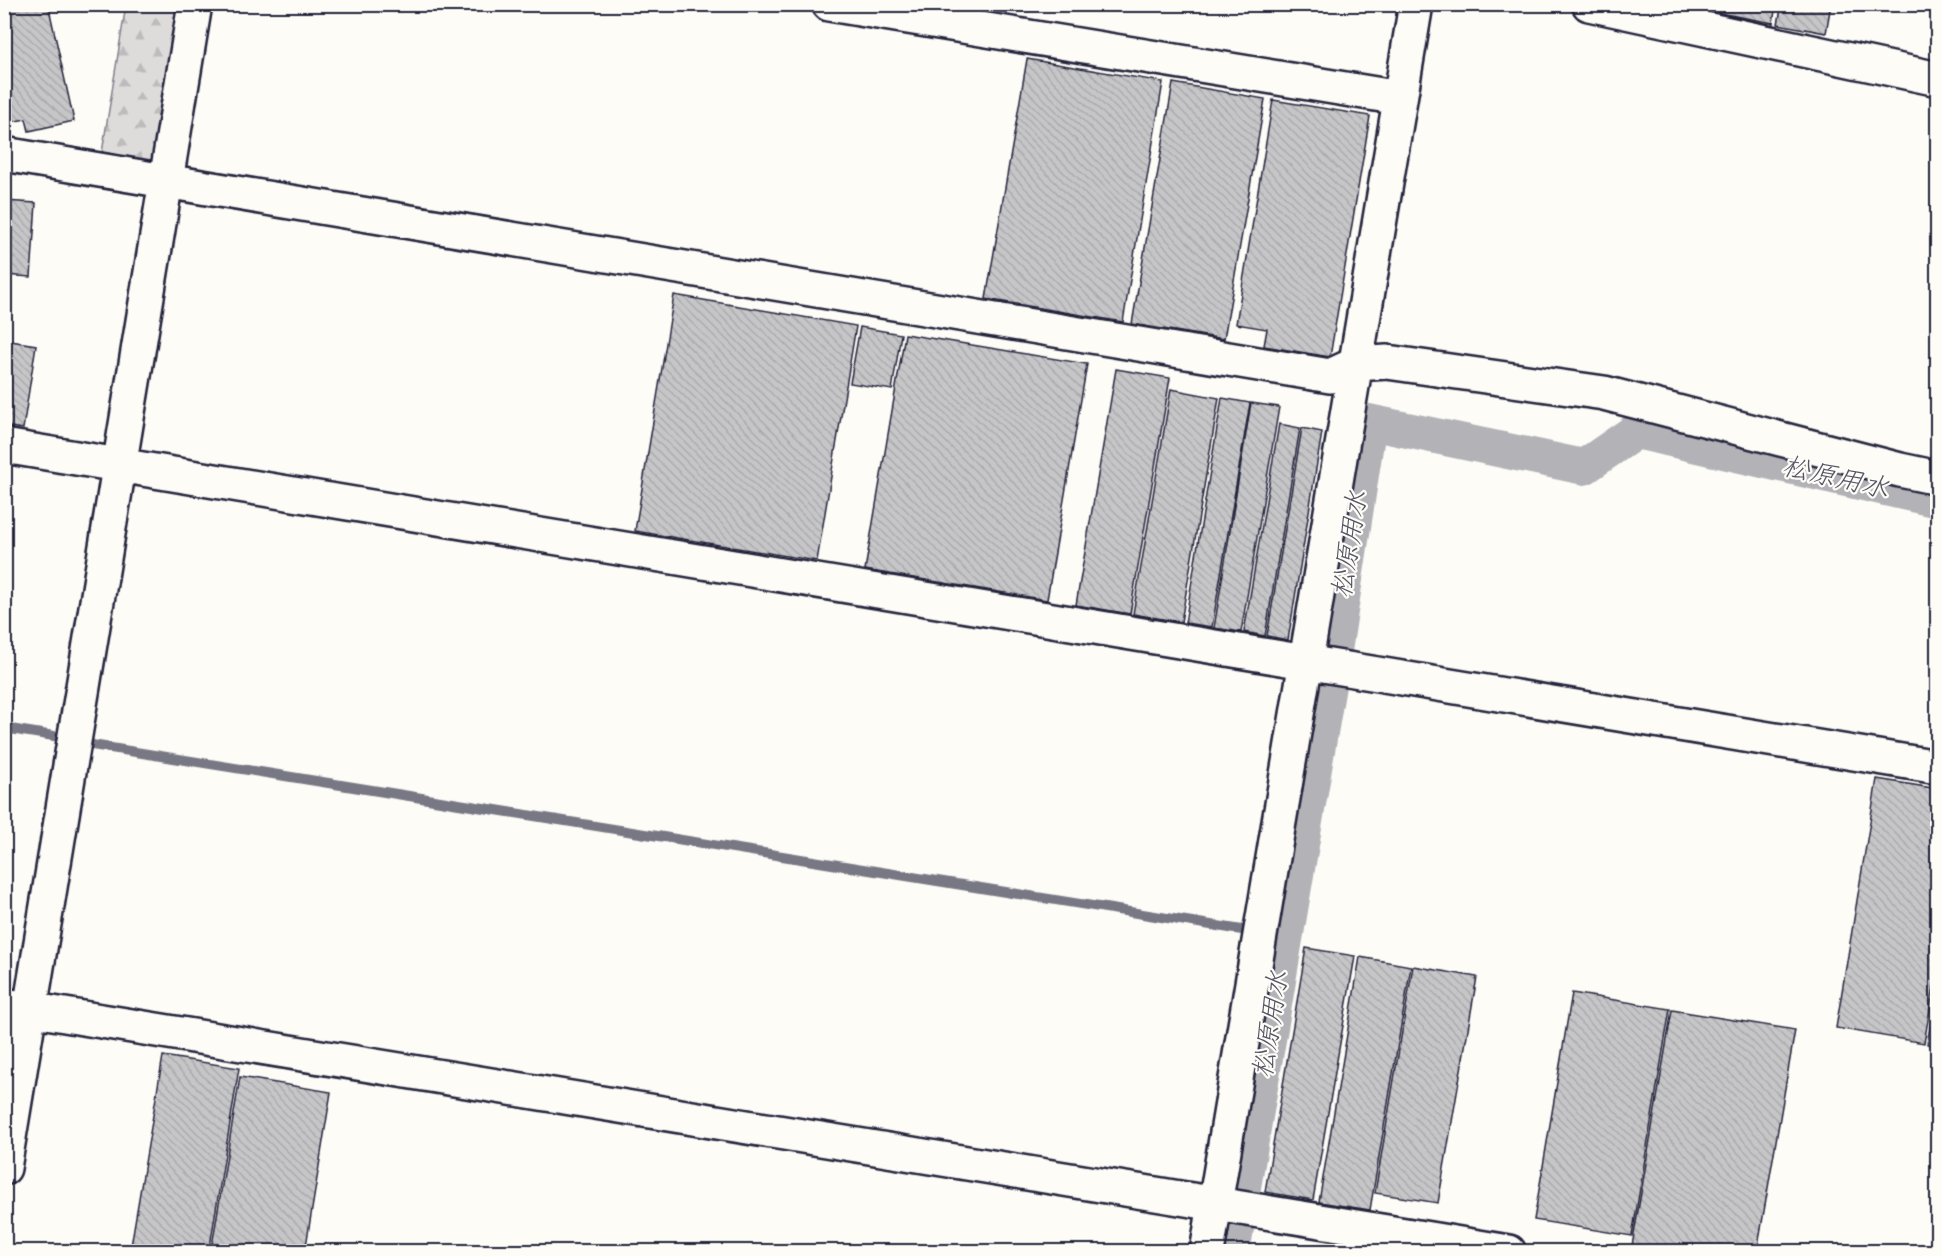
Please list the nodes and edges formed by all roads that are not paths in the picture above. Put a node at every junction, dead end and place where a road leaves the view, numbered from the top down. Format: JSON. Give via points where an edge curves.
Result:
{"nodes":[{"id":1,"x":195,"y":4,"type":"edge"},
{"id":2,"x":829,"y":4,"type":"edge"},
{"id":3,"x":1416,"y":4,"type":"edge"},
{"id":4,"x":1589,"y":4,"type":"edge"},
{"id":5,"x":1938,"y":79,"type":"edge"},
{"id":6,"x":1400,"y":98,"type":"junction"},
{"id":7,"x":4,"y":154,"type":"edge"},
{"id":8,"x":166,"y":179,"type":"junction"},
{"id":9,"x":1356,"y":364,"type":"junction"},
{"id":10,"x":4,"y":446,"type":"edge"},
{"id":11,"x":120,"y":464,"type":"junction"},
{"id":12,"x":1938,"y":478,"type":"edge"},
{"id":13,"x":1306,"y":661,"type":"junction"},
{"id":14,"x":1938,"y":767,"type":"edge"},
{"id":15,"x":18,"y":1007,"type":"edge"},
{"id":16,"x":4,"y":1168,"type":"edge"},
{"id":17,"x":1215,"y":1202,"type":"junction"},
{"id":18,"x":1207,"y":1251,"type":"edge"},
{"id":19,"x":1509,"y":1251,"type":"edge"}],
"edges":[{"from":1,"to":8,"type":"street"},
{"from":2,"to":6,"type":"street"},
{"from":3,"to":6,"type":"street"},
{"from":4,"to":5,"type":"street"},
{"from":6,"to":9,"type":"street"},
{"from":7,"to":8,"type":"street"},
{"from":8,"to":9,"type":"street","via":[[1330,376]]},
{"from":8,"to":11,"type":"street"},
{"from":9,"to":12,"type":"street","via":[[1387,362],[1604,393]]},
{"from":9,"to":13,"type":"street"},
{"from":10,"to":11,"type":"street"},
{"from":11,"to":13,"type":"street"},
{"from":11,"to":15,"type":"street"},
{"from":13,"to":14,"type":"street"},
{"from":13,"to":17,"type":"street"},
{"from":15,"to":16,"type":"street"},
{"from":15,"to":17,"type":"street"},
{"from":17,"to":18,"type":"street"},
{"from":17,"to":19,"type":"street"}]}
